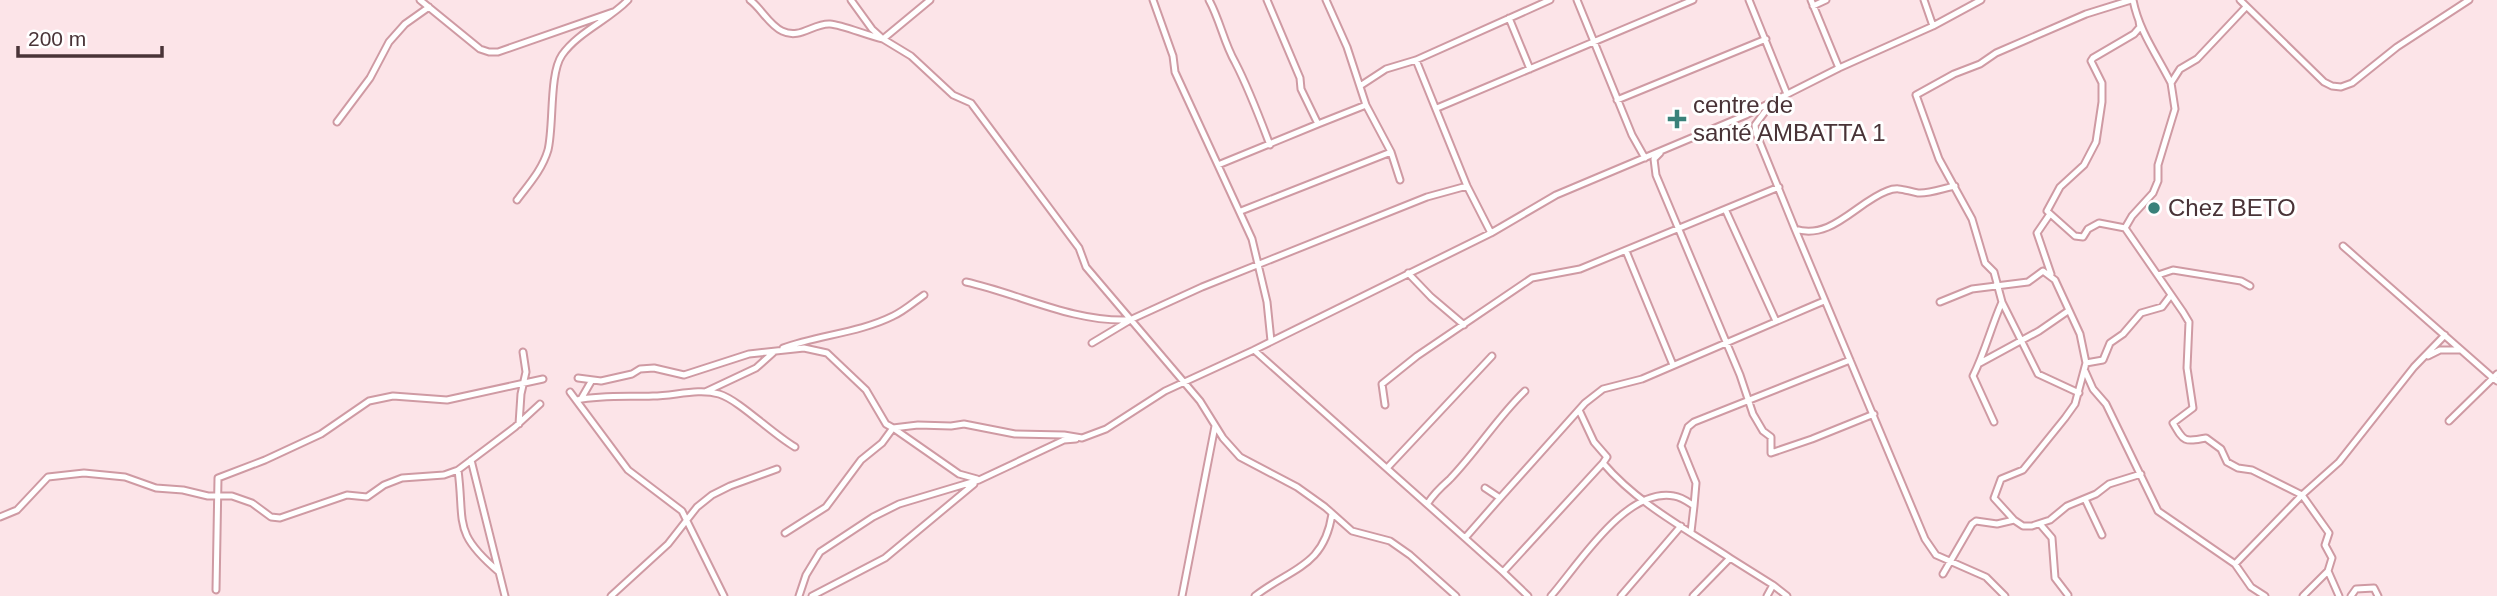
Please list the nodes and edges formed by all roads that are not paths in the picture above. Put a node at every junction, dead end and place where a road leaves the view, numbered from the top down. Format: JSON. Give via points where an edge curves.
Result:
{"nodes":[{"id":1,"x":420,"y":0,"type":"edge"},
{"id":2,"x":628,"y":0,"type":"edge"},
{"id":3,"x":750,"y":0,"type":"edge"},
{"id":4,"x":851,"y":0,"type":"edge"},
{"id":5,"x":930,"y":0,"type":"edge"},
{"id":6,"x":1153,"y":0,"type":"edge"},
{"id":7,"x":1209,"y":0,"type":"edge"},
{"id":8,"x":1267,"y":0,"type":"edge"},
{"id":9,"x":1550,"y":0,"type":"edge"},
{"id":10,"x":1577,"y":0,"type":"edge"},
{"id":11,"x":1693,"y":0,"type":"edge"},
{"id":12,"x":1749,"y":0,"type":"edge"},
{"id":13,"x":1826,"y":0,"type":"edge"},
{"id":14,"x":1923,"y":0,"type":"edge"},
{"id":15,"x":1981,"y":0,"type":"edge"},
{"id":16,"x":2132,"y":0,"type":"edge"},
{"id":17,"x":2240,"y":0,"type":"edge"},
{"id":18,"x":2469,"y":0,"type":"edge"},
{"id":19,"x":1329,"y":2,"type":"edge"},
{"id":20,"x":1812,"y":3,"type":"edge"},
{"id":21,"x":429,"y":7,"type":"junction"},
{"id":22,"x":2246,"y":7,"type":"junction"},
{"id":23,"x":619,"y":9,"type":"junction"},
{"id":24,"x":1509,"y":18,"type":"junction"},
{"id":25,"x":2139,"y":21,"type":"junction"},
{"id":26,"x":1933,"y":26,"type":"junction"},
{"id":27,"x":883,"y":39,"type":"junction"},
{"id":28,"x":1766,"y":39,"type":"junction"},
{"id":29,"x":1594,"y":42,"type":"junction"},
{"id":30,"x":1416,"y":60,"type":"junction"},
{"id":31,"x":1839,"y":68,"type":"junction"},
{"id":32,"x":1530,"y":69,"type":"junction"},
{"id":33,"x":2171,"y":83,"type":"junction"},
{"id":34,"x":1360,"y":86,"type":"junction"},
{"id":35,"x":1787,"y":94,"type":"junction"},
{"id":36,"x":1618,"y":100,"type":"junction"},
{"id":37,"x":1772,"y":102,"type":"junction"},
{"id":38,"x":1366,"y":105,"type":"junction"},
{"id":39,"x":1437,"y":108,"type":"junction"},
{"id":40,"x":337,"y":122,"type":"dead end"},
{"id":41,"x":1318,"y":124,"type":"junction"},
{"id":42,"x":1270,"y":145,"type":"junction"},
{"id":43,"x":1665,"y":150,"type":"junction"},
{"id":44,"x":1391,"y":152,"type":"junction"},
{"id":45,"x":1645,"y":158,"type":"junction"},
{"id":46,"x":1218,"y":165,"type":"junction"},
{"id":47,"x":1400,"y":180,"type":"dead end"},
{"id":48,"x":1467,"y":186,"type":"junction"},
{"id":49,"x":1955,"y":186,"type":"junction"},
{"id":50,"x":1779,"y":187,"type":"junction"},
{"id":51,"x":517,"y":200,"type":"dead end"},
{"id":52,"x":1241,"y":211,"type":"junction"},
{"id":53,"x":1726,"y":211,"type":"junction"},
{"id":54,"x":2050,"y":214,"type":"junction"},
{"id":55,"x":2125,"y":228,"type":"junction"},
{"id":56,"x":1795,"y":229,"type":"junction"},
{"id":57,"x":1679,"y":230,"type":"junction"},
{"id":58,"x":1491,"y":233,"type":"junction"},
{"id":59,"x":2343,"y":246,"type":"dead end"},
{"id":60,"x":1626,"y":251,"type":"junction"},
{"id":61,"x":1260,"y":264,"type":"junction"},
{"id":62,"x":1408,"y":272,"type":"junction"},
{"id":63,"x":2158,"y":275,"type":"junction"},
{"id":64,"x":2051,"y":277,"type":"junction"},
{"id":65,"x":966,"y":282,"type":"dead end"},
{"id":66,"x":1997,"y":285,"type":"junction"},
{"id":67,"x":2250,"y":286,"type":"dead end"},
{"id":68,"x":924,"y":295,"type":"dead end"},
{"id":69,"x":2171,"y":295,"type":"junction"},
{"id":70,"x":1824,"y":301,"type":"junction"},
{"id":71,"x":1940,"y":302,"type":"dead end"},
{"id":72,"x":2003,"y":302,"type":"junction"},
{"id":73,"x":2068,"y":312,"type":"junction"},
{"id":74,"x":1132,"y":319,"type":"junction"},
{"id":75,"x":1776,"y":321,"type":"junction"},
{"id":76,"x":1464,"y":325,"type":"junction"},
{"id":77,"x":2445,"y":335,"type":"junction"},
{"id":78,"x":2021,"y":340,"type":"junction"},
{"id":79,"x":1271,"y":341,"type":"junction"},
{"id":80,"x":1091,"y":343,"type":"dead end"},
{"id":81,"x":1725,"y":343,"type":"junction"},
{"id":82,"x":1254,"y":350,"type":"junction"},
{"id":83,"x":2463,"y":350,"type":"junction"},
{"id":84,"x":774,"y":351,"type":"junction"},
{"id":85,"x":523,"y":352,"type":"dead end"},
{"id":86,"x":1492,"y":356,"type":"dead end"},
{"id":87,"x":1850,"y":360,"type":"junction"},
{"id":88,"x":1979,"y":364,"type":"junction"},
{"id":89,"x":1673,"y":365,"type":"junction"},
{"id":90,"x":2086,"y":366,"type":"junction"},
{"id":91,"x":2414,"y":367,"type":"junction"},
{"id":92,"x":2496,"y":377,"type":"edge"},
{"id":93,"x":579,"y":378,"type":"dead end"},
{"id":94,"x":543,"y":379,"type":"dead end"},
{"id":95,"x":592,"y":380,"type":"junction"},
{"id":96,"x":1183,"y":383,"type":"junction"},
{"id":97,"x":522,"y":385,"type":"junction"},
{"id":98,"x":1525,"y":391,"type":"dead end"},
{"id":99,"x":569,"y":392,"type":"dead end"},
{"id":100,"x":705,"y":392,"type":"junction"},
{"id":101,"x":2079,"y":393,"type":"junction"},
{"id":102,"x":579,"y":400,"type":"junction"},
{"id":103,"x":1749,"y":401,"type":"junction"},
{"id":104,"x":540,"y":404,"type":"dead end"},
{"id":105,"x":1385,"y":405,"type":"dead end"},
{"id":106,"x":1578,"y":410,"type":"junction"},
{"id":107,"x":1874,"y":414,"type":"junction"},
{"id":108,"x":2449,"y":421,"type":"dead end"},
{"id":109,"x":1994,"y":422,"type":"dead end"},
{"id":110,"x":519,"y":424,"type":"junction"},
{"id":111,"x":1215,"y":426,"type":"junction"},
{"id":112,"x":893,"y":428,"type":"junction"},
{"id":113,"x":1082,"y":438,"type":"junction"},
{"id":114,"x":795,"y":447,"type":"dead end"},
{"id":115,"x":471,"y":460,"type":"junction"},
{"id":116,"x":1603,"y":463,"type":"junction"},
{"id":117,"x":1388,"y":467,"type":"junction"},
{"id":118,"x":777,"y":469,"type":"dead end"},
{"id":119,"x":458,"y":470,"type":"junction"},
{"id":120,"x":2141,"y":474,"type":"junction"},
{"id":121,"x":979,"y":480,"type":"junction"},
{"id":122,"x":1485,"y":488,"type":"dead end"},
{"id":123,"x":2302,"y":495,"type":"junction"},
{"id":124,"x":218,"y":496,"type":"junction"},
{"id":125,"x":1500,"y":498,"type":"junction"},
{"id":126,"x":2085,"y":499,"type":"junction"},
{"id":127,"x":1643,"y":501,"type":"junction"},
{"id":128,"x":1428,"y":503,"type":"junction"},
{"id":129,"x":1694,"y":506,"type":"junction"},
{"id":130,"x":1332,"y":514,"type":"junction"},
{"id":131,"x":0,"y":517,"type":"edge"},
{"id":132,"x":686,"y":519,"type":"junction"},
{"id":133,"x":2014,"y":520,"type":"junction"},
{"id":134,"x":2040,"y":524,"type":"junction"},
{"id":135,"x":1681,"y":526,"type":"junction"},
{"id":136,"x":1692,"y":532,"type":"junction"},
{"id":137,"x":785,"y":533,"type":"dead end"},
{"id":138,"x":2102,"y":535,"type":"dead end"},
{"id":139,"x":1465,"y":538,"type":"junction"},
{"id":140,"x":1730,"y":558,"type":"junction"},
{"id":141,"x":1951,"y":560,"type":"junction"},
{"id":142,"x":2235,"y":564,"type":"junction"},
{"id":143,"x":499,"y":572,"type":"junction"},
{"id":144,"x":1503,"y":572,"type":"junction"},
{"id":145,"x":2328,"y":572,"type":"junction"},
{"id":146,"x":1943,"y":574,"type":"dead end"},
{"id":147,"x":1773,"y":585,"type":"junction"},
{"id":148,"x":216,"y":590,"type":"dead end"},
{"id":149,"x":2068,"y":595,"type":"edge"},
{"id":150,"x":505,"y":596,"type":"edge"},
{"id":151,"x":611,"y":596,"type":"edge"},
{"id":152,"x":723,"y":596,"type":"edge"},
{"id":153,"x":799,"y":596,"type":"edge"},
{"id":154,"x":812,"y":596,"type":"edge"},
{"id":155,"x":1181,"y":596,"type":"edge"},
{"id":156,"x":1255,"y":596,"type":"edge"},
{"id":157,"x":1456,"y":596,"type":"edge"},
{"id":158,"x":1528,"y":596,"type":"edge"},
{"id":159,"x":1551,"y":596,"type":"edge"},
{"id":160,"x":1621,"y":596,"type":"edge"},
{"id":161,"x":1693,"y":596,"type":"edge"},
{"id":162,"x":1767,"y":596,"type":"edge"},
{"id":163,"x":1787,"y":596,"type":"edge"},
{"id":164,"x":2005,"y":596,"type":"edge"},
{"id":165,"x":2265,"y":596,"type":"edge"},
{"id":166,"x":2302,"y":596,"type":"edge"},
{"id":167,"x":2339,"y":596,"type":"edge"},
{"id":168,"x":2351,"y":596,"type":"edge"},
{"id":169,"x":2378,"y":596,"type":"edge"}],
"edges":[{"from":1,"to":21,"type":"street"},
{"from":2,"to":23,"type":"street"},
{"from":3,"to":27,"type":"street","via":[[786,32],[831,24]]},
{"from":4,"to":27,"type":"street"},
{"from":5,"to":27,"type":"street"},
{"from":6,"to":46,"type":"street","via":[[1175,72]]},
{"from":7,"to":42,"type":"street"},
{"from":8,"to":41,"type":"street"},
{"from":9,"to":24,"type":"street"},
{"from":10,"to":29,"type":"street"},
{"from":11,"to":29,"type":"street"},
{"from":12,"to":28,"type":"street"},
{"from":13,"to":20,"type":"street"},
{"from":14,"to":26,"type":"street"},
{"from":15,"to":26,"type":"street"},
{"from":16,"to":25,"type":"street"},
{"from":16,"to":49,"type":"street","via":[[2086,14],[1996,53],[1916,95],[1939,159]]},
{"from":17,"to":22,"type":"street"},
{"from":18,"to":22,"type":"street","via":[[2341,87],[2324,82]]},
{"from":19,"to":34,"type":"street"},
{"from":20,"to":31,"type":"street"},
{"from":21,"to":23,"type":"street","via":[[489,52]]},
{"from":21,"to":40,"type":"street","via":[[389,42],[370,78]]},
{"from":22,"to":33,"type":"street"},
{"from":23,"to":51,"type":"street","via":[[562,54],[547,151],[539,171]]},
{"from":24,"to":30,"type":"street"},
{"from":24,"to":32,"type":"street"},
{"from":25,"to":33,"type":"street"},
{"from":25,"to":54,"type":"street","via":[[2134,34],[2091,61],[2102,83],[2096,142],[2084,165],[2060,187],[2047,211]]},
{"from":26,"to":31,"type":"street"},
{"from":27,"to":74,"type":"street","via":[[911,56],[953,95],[971,103],[1079,248],[1086,267]]},
{"from":28,"to":35,"type":"street"},
{"from":28,"to":36,"type":"street"},
{"from":29,"to":32,"type":"street"},
{"from":29,"to":36,"type":"street"},
{"from":30,"to":34,"type":"street","via":[[1386,69]]},
{"from":30,"to":39,"type":"street"},
{"from":31,"to":35,"type":"street"},
{"from":32,"to":39,"type":"street"},
{"from":33,"to":55,"type":"street","via":[[2175,108],[2158,165],[2158,181]]},
{"from":34,"to":38,"type":"street"},
{"from":35,"to":37,"type":"street"},
{"from":36,"to":45,"type":"street"},
{"from":37,"to":43,"type":"street"},
{"from":37,"to":50,"type":"street","via":[[1755,125]]},
{"from":38,"to":41,"type":"street"},
{"from":38,"to":44,"type":"street"},
{"from":39,"to":48,"type":"street"},
{"from":41,"to":42,"type":"street"},
{"from":42,"to":46,"type":"street"},
{"from":43,"to":45,"type":"street"},
{"from":43,"to":57,"type":"street","via":[[1654,159],[1656,175]]},
{"from":44,"to":47,"type":"street"},
{"from":44,"to":52,"type":"street"},
{"from":45,"to":58,"type":"street","via":[[1556,194]]},
{"from":46,"to":52,"type":"street"},
{"from":48,"to":58,"type":"street"},
{"from":48,"to":61,"type":"street","via":[[1427,197]]},
{"from":49,"to":56,"type":"street","via":[[1920,193],[1900,187],[1885,191],[1836,224],[1806,233]]},
{"from":49,"to":66,"type":"street"},
{"from":50,"to":53,"type":"street"},
{"from":50,"to":56,"type":"street"},
{"from":52,"to":61,"type":"street"},
{"from":53,"to":57,"type":"street"},
{"from":53,"to":75,"type":"street"},
{"from":54,"to":55,"type":"street","via":[[2075,236],[2083,237],[2099,223]]},
{"from":54,"to":64,"type":"street","via":[[2037,233]]},
{"from":55,"to":63,"type":"street"},
{"from":56,"to":70,"type":"street"},
{"from":57,"to":60,"type":"street"},
{"from":57,"to":81,"type":"street"},
{"from":58,"to":62,"type":"street"},
{"from":59,"to":77,"type":"street"},
{"from":60,"to":76,"type":"street","via":[[1580,269],[1532,278]]},
{"from":60,"to":89,"type":"street"},
{"from":61,"to":74,"type":"street"},
{"from":61,"to":79,"type":"street"},
{"from":62,"to":76,"type":"street"},
{"from":62,"to":79,"type":"street"},
{"from":63,"to":67,"type":"street","via":[[2173,270]]},
{"from":63,"to":69,"type":"street"},
{"from":64,"to":66,"type":"street","via":[[2043,271],[2028,282]]},
{"from":64,"to":73,"type":"street"},
{"from":65,"to":74,"type":"street","via":[[1073,315]]},
{"from":66,"to":71,"type":"street"},
{"from":66,"to":72,"type":"street"},
{"from":68,"to":84,"type":"street","via":[[893,316],[864,327]]},
{"from":69,"to":90,"type":"street","via":[[2162,307],[2141,313],[2109,343],[2103,360]]},
{"from":69,"to":123,"type":"street","via":[[2189,323],[2187,368],[2193,408],[2173,423],[2182,438],[2206,438],[2221,449],[2227,462]]},
{"from":70,"to":75,"type":"street"},
{"from":70,"to":87,"type":"street"},
{"from":72,"to":78,"type":"street"},
{"from":72,"to":88,"type":"street"},
{"from":73,"to":78,"type":"street"},
{"from":73,"to":90,"type":"street","via":[[2080,334]]},
{"from":74,"to":80,"type":"street"},
{"from":74,"to":96,"type":"street"},
{"from":75,"to":81,"type":"street"},
{"from":76,"to":105,"type":"street","via":[[1382,384]]},
{"from":77,"to":83,"type":"street"},
{"from":77,"to":91,"type":"street"},
{"from":78,"to":88,"type":"street"},
{"from":78,"to":101,"type":"street","via":[[2038,374]]},
{"from":79,"to":82,"type":"street"},
{"from":81,"to":89,"type":"street"},
{"from":81,"to":103,"type":"street"},
{"from":82,"to":96,"type":"street"},
{"from":82,"to":117,"type":"street"},
{"from":83,"to":91,"type":"street","via":[[2434,352]]},
{"from":83,"to":92,"type":"street"},
{"from":84,"to":95,"type":"street","via":[[749,354],[684,375],[654,368]]},
{"from":84,"to":100,"type":"street","via":[[757,368]]},
{"from":84,"to":112,"type":"street","via":[[804,348],[827,353],[866,390]]},
{"from":85,"to":97,"type":"street","via":[[526,372]]},
{"from":86,"to":117,"type":"street"},
{"from":87,"to":103,"type":"street"},
{"from":87,"to":107,"type":"street"},
{"from":88,"to":109,"type":"street","via":[[1973,376]]},
{"from":89,"to":106,"type":"street","via":[[1603,389]]},
{"from":90,"to":101,"type":"street"},
{"from":90,"to":120,"type":"street","via":[[2093,389],[2106,404]]},
{"from":91,"to":123,"type":"street","via":[[2339,462]]},
{"from":92,"to":108,"type":"street"},
{"from":93,"to":95,"type":"street"},
{"from":94,"to":97,"type":"street"},
{"from":95,"to":102,"type":"street"},
{"from":96,"to":111,"type":"street"},
{"from":96,"to":113,"type":"street","via":[[1106,429]]},
{"from":97,"to":110,"type":"street"},
{"from":97,"to":124,"type":"street","via":[[447,400],[393,396],[369,401],[321,434],[218,478]]},
{"from":98,"to":128,"type":"street"},
{"from":99,"to":102,"type":"street"},
{"from":100,"to":102,"type":"street"},
{"from":100,"to":114,"type":"street","via":[[732,401]]},
{"from":101,"to":133,"type":"street","via":[[2023,470],[2001,479],[1994,498]]},
{"from":102,"to":132,"type":"street","via":[[628,470],[675,503]]},
{"from":103,"to":107,"type":"street","via":[[1760,427],[1771,437],[1771,453]]},
{"from":103,"to":129,"type":"street","via":[[1694,422],[1682,437],[1681,446],[1696,483]]},
{"from":104,"to":110,"type":"street"},
{"from":106,"to":116,"type":"street","via":[[1607,457]]},
{"from":106,"to":125,"type":"street"},
{"from":107,"to":141,"type":"street","via":[[1925,539],[1937,555]]},
{"from":110,"to":115,"type":"street"},
{"from":111,"to":130,"type":"street","via":[[1240,457],[1297,488]]},
{"from":111,"to":155,"type":"street"},
{"from":112,"to":113,"type":"street","via":[[964,424]]},
{"from":112,"to":121,"type":"street","via":[[959,474]]},
{"from":112,"to":137,"type":"street","via":[[861,460],[826,507]]},
{"from":113,"to":121,"type":"street","via":[[1064,440]]},
{"from":115,"to":119,"type":"street"},
{"from":115,"to":143,"type":"street"},
{"from":116,"to":127,"type":"street","via":[[1621,485]]},
{"from":116,"to":144,"type":"street"},
{"from":117,"to":128,"type":"street"},
{"from":118,"to":132,"type":"street","via":[[721,491]]},
{"from":119,"to":124,"type":"street","via":[[402,478],[367,497],[347,495],[280,517],[271,517],[241,499]]},
{"from":119,"to":143,"type":"street","via":[[465,535]]},
{"from":120,"to":126,"type":"street","via":[[2109,484]]},
{"from":120,"to":142,"type":"street","via":[[2158,511]]},
{"from":121,"to":153,"type":"street","via":[[900,504],[848,531],[820,552]]},
{"from":121,"to":154,"type":"street","via":[[885,558]]},
{"from":122,"to":125,"type":"street"},
{"from":123,"to":142,"type":"street"},
{"from":123,"to":145,"type":"street","via":[[2329,533],[2325,545],[2332,558]]},
{"from":124,"to":131,"type":"street","via":[[150,487],[125,477],[76,474],[46,478],[17,510]]},
{"from":124,"to":148,"type":"street"},
{"from":125,"to":139,"type":"street"},
{"from":126,"to":134,"type":"street"},
{"from":126,"to":138,"type":"street"},
{"from":127,"to":129,"type":"street","via":[[1671,495]]},
{"from":127,"to":135,"type":"street"},
{"from":127,"to":159,"type":"street","via":[[1614,521]]},
{"from":128,"to":139,"type":"street"},
{"from":129,"to":136,"type":"street"},
{"from":130,"to":156,"type":"street","via":[[1325,541],[1305,565]]},
{"from":130,"to":157,"type":"street","via":[[1352,531],[1390,541]]},
{"from":132,"to":151,"type":"street","via":[[668,544]]},
{"from":132,"to":152,"type":"street"},
{"from":133,"to":134,"type":"street","via":[[2023,526]]},
{"from":133,"to":141,"type":"street","via":[[1997,524],[1976,520]]},
{"from":134,"to":149,"type":"street","via":[[2052,538],[2055,578]]},
{"from":135,"to":136,"type":"street"},
{"from":135,"to":160,"type":"street"},
{"from":136,"to":140,"type":"street"},
{"from":139,"to":144,"type":"street"},
{"from":140,"to":147,"type":"street"},
{"from":140,"to":161,"type":"street"},
{"from":141,"to":146,"type":"street"},
{"from":141,"to":164,"type":"street","via":[[1986,577]]},
{"from":142,"to":165,"type":"street","via":[[2251,587]]},
{"from":143,"to":150,"type":"street"},
{"from":144,"to":158,"type":"street"},
{"from":145,"to":166,"type":"street"},
{"from":145,"to":167,"type":"street"},
{"from":147,"to":162,"type":"street"},
{"from":147,"to":163,"type":"street"},
{"from":168,"to":169,"type":"street","via":[[2356,589],[2374,588]]}]}
